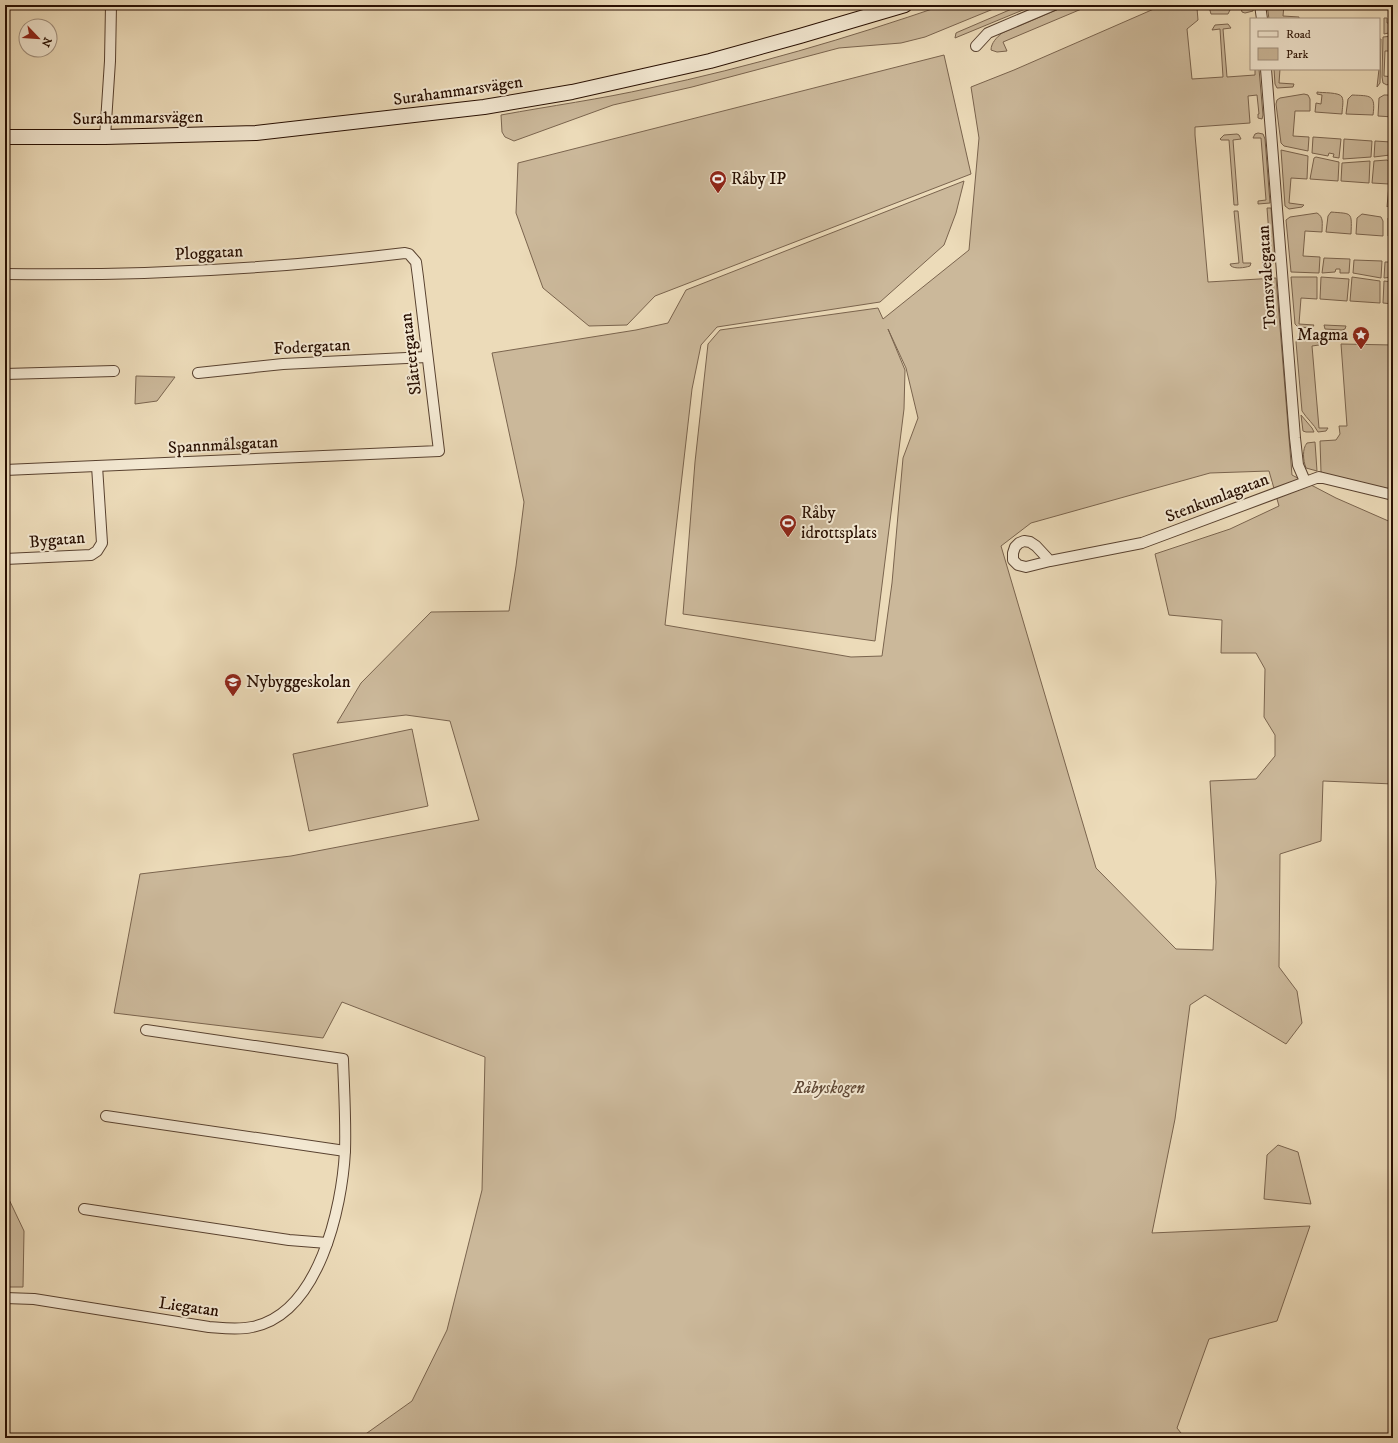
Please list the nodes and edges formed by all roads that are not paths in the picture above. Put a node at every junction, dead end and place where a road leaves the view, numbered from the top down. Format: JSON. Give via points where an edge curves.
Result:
{"nodes":[{"id":1,"x":111,"y":5,"type":"edge"},
{"id":2,"x":905,"y":5,"type":"edge"},
{"id":3,"x":1054,"y":5,"type":"edge"},
{"id":4,"x":1260,"y":5,"type":"edge"},
{"id":5,"x":1262,"y":18,"type":"edge"},
{"id":6,"x":976,"y":46,"type":"dead end"},
{"id":7,"x":1266,"y":70,"type":"edge"},
{"id":8,"x":5,"y":137,"type":"edge"},
{"id":9,"x":105,"y":137,"type":"junction"},
{"id":10,"x":413,"y":258,"type":"joint"},
{"id":11,"x":5,"y":274,"type":"edge"},
{"id":12,"x":427,"y":357,"type":"junction"},
{"id":13,"x":114,"y":371,"type":"dead end"},
{"id":14,"x":198,"y":373,"type":"dead end"},
{"id":15,"x":5,"y":374,"type":"edge"},
{"id":16,"x":439,"y":448,"type":"joint"},
{"id":17,"x":97,"y":466,"type":"junction"},
{"id":18,"x":5,"y":470,"type":"edge"},
{"id":19,"x":1305,"y":481,"type":"junction"},
{"id":20,"x":1393,"y":495,"type":"edge"},
{"id":21,"x":5,"y":560,"type":"edge"},
{"id":22,"x":1050,"y":561,"type":"dead end"},
{"id":23,"x":146,"y":1030,"type":"dead end"},
{"id":24,"x":106,"y":1116,"type":"dead end"},
{"id":25,"x":345,"y":1151,"type":"junction"},
{"id":26,"x":84,"y":1209,"type":"dead end"},
{"id":27,"x":327,"y":1243,"type":"junction"},
{"id":28,"x":5,"y":1298,"type":"edge"}],
"edges":[{"from":1,"to":9,"type":"street"},
{"from":2,"to":9,"type":"main road","name":"Surahammarsvägen","via":[[710,61],[572,92],[484,108],[256,133]]},
{"from":3,"to":6,"type":"street","via":[[988,33]]},
{"from":4,"to":5,"type":"street"},
{"from":7,"to":19,"type":"street","name":"Tornsvalegatan","via":[[1295,438],[1298,465]]},
{"from":8,"to":9,"type":"main road","name":"Surahammarsvägen"},
{"from":10,"to":11,"type":"street","name":"Ploggatan","via":[[405,253],[232,269]]},
{"from":10,"to":12,"type":"street","name":"Slåttergatan","via":[[416,262]]},
{"from":12,"to":14,"type":"street","name":"Fodergatan","via":[[283,364]]},
{"from":12,"to":16,"type":"street","name":"Slåttergatan"},
{"from":13,"to":15,"type":"street"},
{"from":16,"to":17,"type":"street","name":"Spannmålsgatan","via":[[439,451]]},
{"from":17,"to":18,"type":"street","name":"Spannmålsgatan"},
{"from":17,"to":21,"type":"street","name":"Bygatan","via":[[102,543],[97,551],[91,555]]},
{"from":19,"to":20,"type":"street","name":"Stenkumlagatan","via":[[1319,477]]},
{"from":19,"to":22,"type":"street","name":"Stenkumlagatan","via":[[1142,543]]},
{"from":23,"to":25,"type":"street","name":"Liegatan","via":[[343,1059]]},
{"from":24,"to":25,"type":"street"},
{"from":25,"to":27,"type":"street","name":"Liegatan","via":[[337,1207]]},
{"from":26,"to":27,"type":"street","via":[[289,1240]]},
{"from":27,"to":28,"type":"street","name":"Liegatan","via":[[305,1289],[288,1309],[267,1322],[252,1327],[209,1327],[34,1299]]}]}
